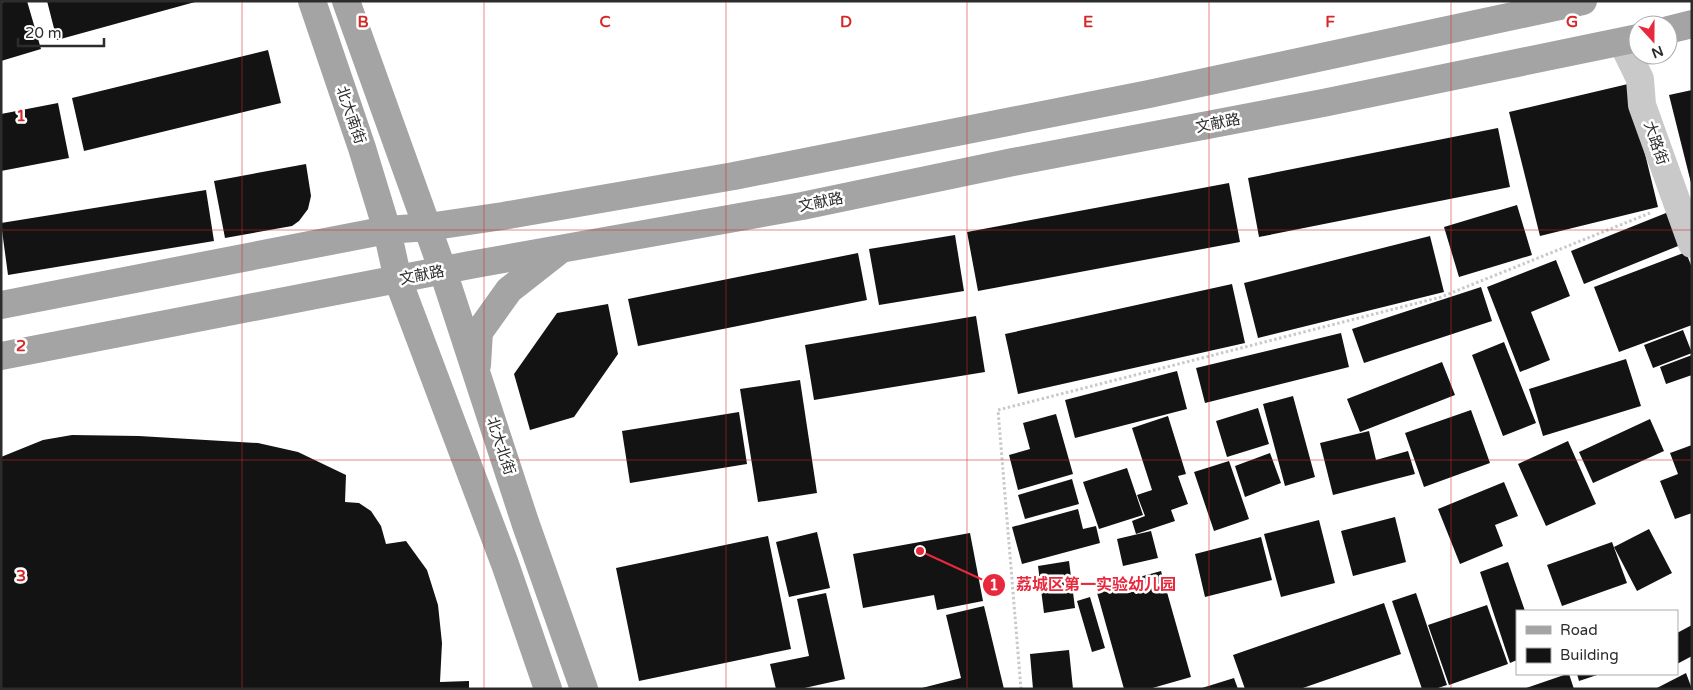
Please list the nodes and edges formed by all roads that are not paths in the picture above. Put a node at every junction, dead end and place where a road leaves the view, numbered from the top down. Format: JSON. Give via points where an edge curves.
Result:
{"nodes":[{"id":1,"x":312,"y":1,"type":"edge"},
{"id":2,"x":346,"y":1,"type":"edge"},
{"id":3,"x":1583,"y":1,"type":"edge"},
{"id":4,"x":1692,"y":24,"type":"edge"},
{"id":5,"x":1678,"y":28,"type":"edge"},
{"id":6,"x":1628,"y":40,"type":"edge"},
{"id":7,"x":1637,"y":65,"type":"edge"},
{"id":8,"x":423,"y":215,"type":"junction"},
{"id":9,"x":387,"y":230,"type":"junction"},
{"id":10,"x":1692,"y":244,"type":"edge"},
{"id":11,"x":563,"y":248,"type":"junction"},
{"id":12,"x":444,"y":271,"type":"junction"},
{"id":13,"x":398,"y":280,"type":"junction"},
{"id":14,"x":1,"y":305,"type":"edge"},
{"id":15,"x":1,"y":356,"type":"edge"},
{"id":16,"x":476,"y":371,"type":"junction"},
{"id":17,"x":533,"y":645,"type":"junction"},
{"id":18,"x":537,"y":689,"type":"edge"},
{"id":19,"x":548,"y":689,"type":"edge"},
{"id":20,"x":584,"y":689,"type":"edge"}],
"edges":[{"from":1,"to":9,"type":"main road","name":"北大南街"},
{"from":2,"to":8,"type":"main road"},
{"from":3,"to":8,"type":"main road","via":[[1149,94],[734,176]]},
{"from":4,"to":5,"type":"main road"},
{"from":6,"to":11,"type":"main road","name":"文献路","via":[[802,206]]},
{"from":7,"to":10,"type":"street","name":"大路街","via":[[1642,104]]},
{"from":8,"to":9,"type":"main road"},
{"from":8,"to":12,"type":"main road","name":"北大北街"},
{"from":9,"to":13,"type":"main road"},
{"from":9,"to":14,"type":"main road"},
{"from":11,"to":12,"type":"main road","name":"文献路"},
{"from":11,"to":16,"type":"main road","via":[[509,290],[479,332]]},
{"from":12,"to":13,"type":"main road","name":"文献路"},
{"from":12,"to":16,"type":"main road","name":"北大北街"},
{"from":13,"to":15,"type":"main road","name":"文献路"},
{"from":13,"to":17,"type":"main road"},
{"from":16,"to":20,"type":"main road","name":"北大北街"},
{"from":17,"to":18,"type":"street"},
{"from":17,"to":19,"type":"main road"}]}
